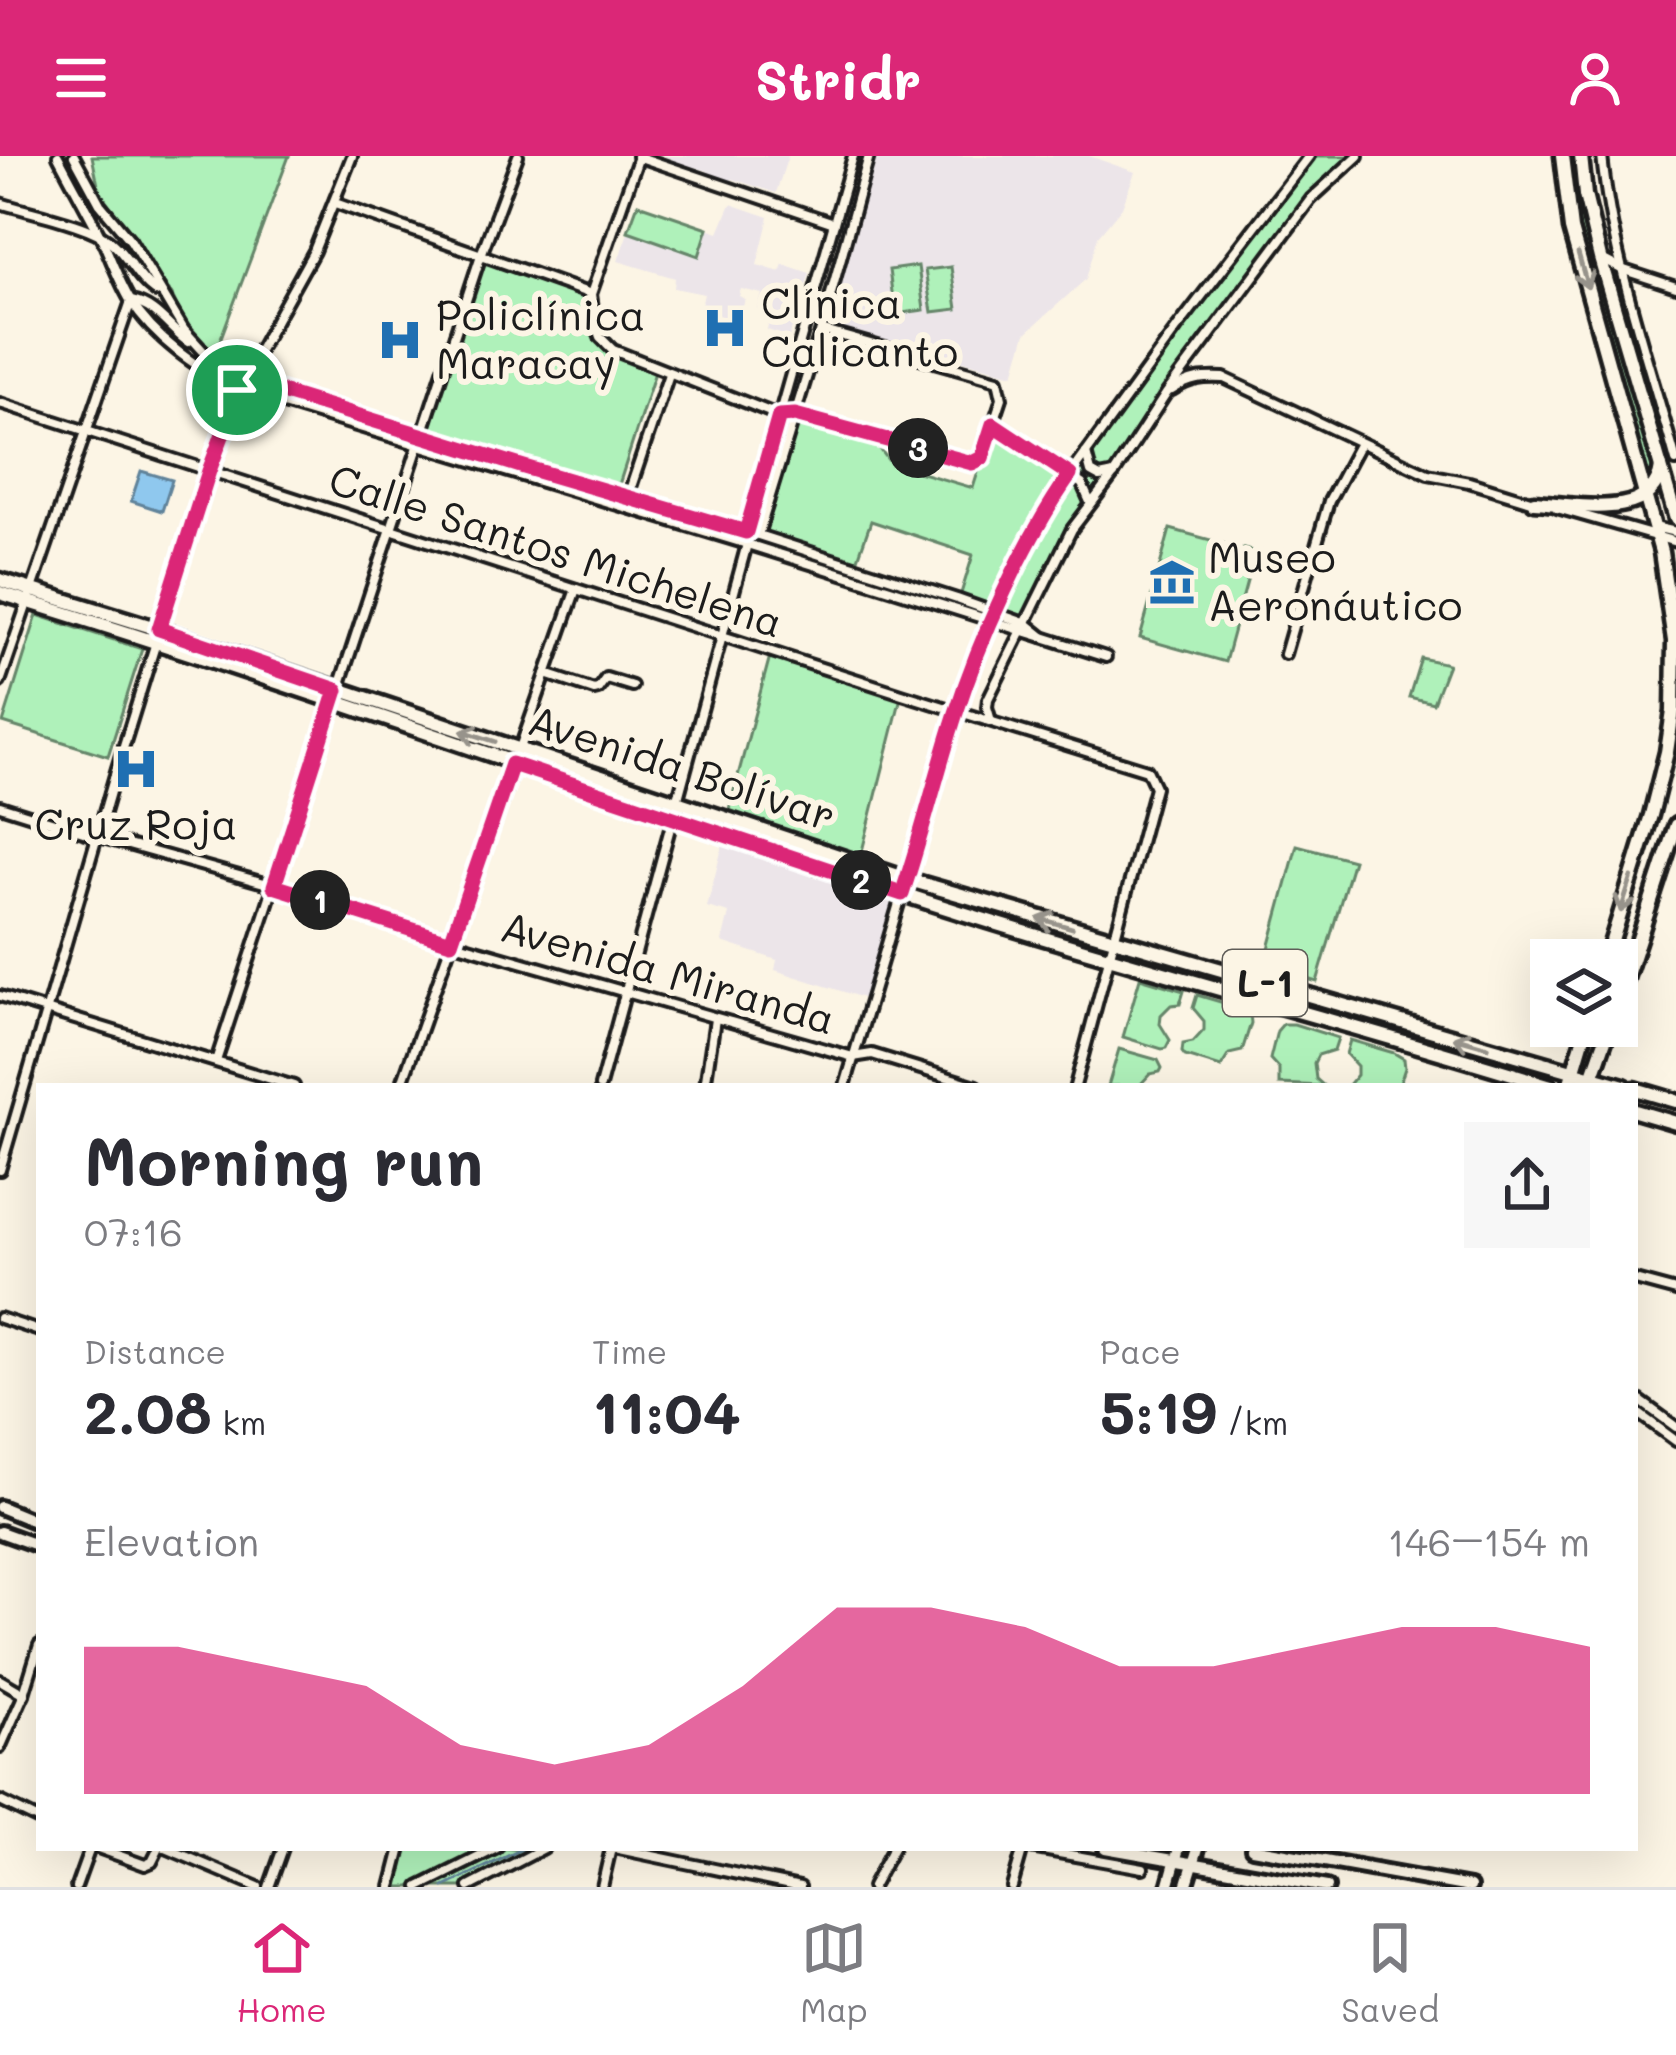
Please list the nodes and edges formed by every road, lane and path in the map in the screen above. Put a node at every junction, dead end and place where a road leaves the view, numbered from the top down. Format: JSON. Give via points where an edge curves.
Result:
{"nodes":[{"id":1,"x":58,"y":156,"type":"edge"},
{"id":2,"x":74,"y":156,"type":"edge"},
{"id":3,"x":352,"y":156,"type":"edge"},
{"id":4,"x":518,"y":156,"type":"edge"},
{"id":5,"x":638,"y":156,"type":"edge"},
{"id":6,"x":854,"y":156,"type":"edge"},
{"id":7,"x":869,"y":156,"type":"edge"},
{"id":8,"x":1310,"y":156,"type":"edge"},
{"id":9,"x":1358,"y":156,"type":"edge"},
{"id":10,"x":1562,"y":156,"type":"edge"},
{"id":11,"x":1581,"y":156,"type":"edge"},
{"id":12,"x":1602,"y":156,"type":"edge"},
{"id":13,"x":0,"y":203,"type":"edge"},
{"id":14,"x":335,"y":203,"type":"junction"},
{"id":15,"x":834,"y":223,"type":"junction"},
{"id":16,"x":100,"y":234,"type":"junction"},
{"id":17,"x":481,"y":255,"type":"junction"},
{"id":18,"x":1600,"y":258,"type":"junction"},
{"id":19,"x":1622,"y":269,"type":"junction"},
{"id":20,"x":1676,"y":287,"type":"edge"},
{"id":21,"x":591,"y":294,"type":"junction"},
{"id":22,"x":162,"y":296,"type":"junction"},
{"id":23,"x":131,"y":301,"type":"junction"},
{"id":24,"x":821,"y":330,"type":"junction"},
{"id":25,"x":199,"y":350,"type":"junction"},
{"id":26,"x":670,"y":374,"type":"junction"},
{"id":27,"x":243,"y":380,"type":"junction"},
{"id":28,"x":237,"y":390,"type":"junction"},
{"id":29,"x":1166,"y":394,"type":"junction"},
{"id":30,"x":0,"y":403,"type":"edge"},
{"id":31,"x":795,"y":415,"type":"junction"},
{"id":32,"x":779,"y":416,"type":"junction"},
{"id":33,"x":993,"y":424,"type":"junction"},
{"id":34,"x":85,"y":431,"type":"junction"},
{"id":35,"x":420,"y":441,"type":"junction"},
{"id":36,"x":1360,"y":443,"type":"junction"},
{"id":37,"x":1086,"y":452,"type":"junction"},
{"id":38,"x":1669,"y":463,"type":"edge"},
{"id":39,"x":209,"y":471,"type":"junction"},
{"id":40,"x":1114,"y":474,"type":"junction"},
{"id":41,"x":1070,"y":475,"type":"junction"},
{"id":42,"x":1645,"y":498,"type":"junction"},
{"id":43,"x":627,"y":499,"type":"junction"},
{"id":44,"x":1534,"y":502,"type":"junction"},
{"id":45,"x":1090,"y":503,"type":"junction"},
{"id":46,"x":1676,"y":519,"type":"edge"},
{"id":47,"x":393,"y":530,"type":"junction"},
{"id":48,"x":1655,"y":532,"type":"junction"},
{"id":49,"x":1676,"y":532,"type":"edge"},
{"id":50,"x":758,"y":536,"type":"junction"},
{"id":51,"x":747,"y":538,"type":"junction"},
{"id":52,"x":1676,"y":542,"type":"edge"},
{"id":53,"x":0,"y":580,"type":"edge"},
{"id":54,"x":576,"y":589,"type":"junction"},
{"id":55,"x":0,"y":593,"type":"edge"},
{"id":56,"x":29,"y":596,"type":"junction"},
{"id":57,"x":994,"y":617,"type":"junction"},
{"id":58,"x":1024,"y":627,"type":"junction"},
{"id":59,"x":157,"y":635,"type":"junction"},
{"id":60,"x":721,"y":636,"type":"junction"},
{"id":61,"x":1285,"y":654,"type":"dead end"},
{"id":62,"x":1106,"y":657,"type":"dead end"},
{"id":63,"x":546,"y":674,"type":"junction"},
{"id":64,"x":0,"y":682,"type":"edge"},
{"id":65,"x":632,"y":686,"type":"dead end"},
{"id":66,"x":335,"y":696,"type":"junction"},
{"id":67,"x":956,"y":711,"type":"junction"},
{"id":68,"x":992,"y":722,"type":"junction"},
{"id":69,"x":519,"y":749,"type":"junction"},
{"id":70,"x":512,"y":764,"type":"junction"},
{"id":71,"x":676,"y":800,"type":"junction"},
{"id":72,"x":0,"y":806,"type":"edge"},
{"id":73,"x":671,"y":817,"type":"junction"},
{"id":74,"x":1676,"y":825,"type":"edge"},
{"id":75,"x":97,"y":836,"type":"junction"},
{"id":76,"x":274,"y":886,"type":"junction"},
{"id":77,"x":905,"y":886,"type":"junction"},
{"id":78,"x":1613,"y":939,"type":"edge"},
{"id":79,"x":1116,"y":940,"type":"junction"},
{"id":80,"x":451,"y":942,"type":"junction"},
{"id":81,"x":1638,"y":942,"type":"edge"},
{"id":82,"x":1111,"y":956,"type":"junction"},
{"id":83,"x":626,"y":993,"type":"junction"},
{"id":84,"x":0,"y":996,"type":"edge"},
{"id":85,"x":47,"y":1010,"type":"junction"},
{"id":86,"x":715,"y":1019,"type":"junction"},
{"id":87,"x":1581,"y":1047,"type":"edge"},
{"id":88,"x":1603,"y":1047,"type":"edge"},
{"id":89,"x":853,"y":1057,"type":"junction"},
{"id":90,"x":216,"y":1061,"type":"junction"},
{"id":91,"x":1574,"y":1071,"type":"junction"},
{"id":92,"x":1591,"y":1081,"type":"edge"},
{"id":93,"x":285,"y":1083,"type":"edge"},
{"id":94,"x":402,"y":1083,"type":"edge"},
{"id":95,"x":601,"y":1083,"type":"edge"},
{"id":96,"x":705,"y":1083,"type":"edge"},
{"id":97,"x":846,"y":1083,"type":"edge"},
{"id":98,"x":958,"y":1083,"type":"edge"},
{"id":99,"x":1076,"y":1083,"type":"edge"},
{"id":100,"x":1541,"y":1083,"type":"edge"},
{"id":101,"x":1570,"y":1083,"type":"edge"},
{"id":102,"x":1638,"y":1090,"type":"edge"},
{"id":103,"x":1676,"y":1102,"type":"edge"},
{"id":104,"x":1638,"y":1112,"type":"edge"},
{"id":105,"x":1676,"y":1123,"type":"edge"},
{"id":106,"x":0,"y":1170,"type":"edge"},
{"id":107,"x":1638,"y":1281,"type":"edge"},
{"id":108,"x":1676,"y":1292,"type":"edge"},
{"id":109,"x":0,"y":1318,"type":"edge"},
{"id":110,"x":36,"y":1330,"type":"edge"},
{"id":111,"x":1638,"y":1399,"type":"edge"},
{"id":112,"x":1638,"y":1413,"type":"edge"},
{"id":113,"x":1676,"y":1427,"type":"edge"},
{"id":114,"x":1676,"y":1441,"type":"edge"},
{"id":115,"x":0,"y":1508,"type":"edge"},
{"id":116,"x":36,"y":1522,"type":"edge"},
{"id":117,"x":0,"y":1532,"type":"edge"},
{"id":118,"x":36,"y":1545,"type":"edge"},
{"id":119,"x":36,"y":1655,"type":"edge"},
{"id":120,"x":0,"y":1680,"type":"edge"},
{"id":121,"x":24,"y":1694,"type":"junction"},
{"id":122,"x":0,"y":1748,"type":"edge"},
{"id":123,"x":0,"y":1801,"type":"edge"},
{"id":124,"x":36,"y":1819,"type":"edge"},
{"id":125,"x":93,"y":1851,"type":"edge"},
{"id":126,"x":103,"y":1851,"type":"edge"},
{"id":127,"x":161,"y":1851,"type":"edge"},
{"id":128,"x":170,"y":1851,"type":"edge"},
{"id":129,"x":282,"y":1851,"type":"edge"},
{"id":130,"x":400,"y":1851,"type":"edge"},
{"id":131,"x":490,"y":1851,"type":"edge"},
{"id":132,"x":538,"y":1851,"type":"edge"},
{"id":133,"x":612,"y":1851,"type":"edge"},
{"id":134,"x":640,"y":1851,"type":"edge"},
{"id":135,"x":891,"y":1851,"type":"edge"},
{"id":136,"x":1026,"y":1851,"type":"edge"},
{"id":137,"x":1044,"y":1851,"type":"edge"},
{"id":138,"x":1120,"y":1851,"type":"edge"},
{"id":139,"x":1178,"y":1851,"type":"edge"},
{"id":140,"x":1197,"y":1851,"type":"edge"},
{"id":141,"x":1269,"y":1851,"type":"edge"},
{"id":142,"x":1175,"y":1862,"type":"junction"},
{"id":143,"x":1193,"y":1865,"type":"junction"},
{"id":144,"x":1143,"y":1868,"type":"dead end"},
{"id":145,"x":76,"y":1887,"type":"edge"},
{"id":146,"x":258,"y":1887,"type":"edge"},
{"id":147,"x":269,"y":1887,"type":"edge"},
{"id":148,"x":392,"y":1887,"type":"edge"},
{"id":149,"x":419,"y":1887,"type":"edge"},
{"id":150,"x":469,"y":1887,"type":"edge"},
{"id":151,"x":602,"y":1887,"type":"edge"},
{"id":152,"x":800,"y":1887,"type":"edge"},
{"id":153,"x":872,"y":1887,"type":"edge"},
{"id":154,"x":1012,"y":1887,"type":"edge"},
{"id":155,"x":1168,"y":1887,"type":"edge"},
{"id":156,"x":1186,"y":1887,"type":"edge"},
{"id":157,"x":1327,"y":1887,"type":"edge"},
{"id":158,"x":1470,"y":1887,"type":"edge"}],
"edges":[{"from":1,"to":16,"type":"street"},
{"from":2,"to":22,"type":"street"},
{"from":3,"to":14,"type":"street"},
{"from":4,"to":17,"type":"street"},
{"from":5,"to":15,"type":"street"},
{"from":5,"to":21,"type":"street"},
{"from":6,"to":15,"type":"street"},
{"from":7,"to":24,"type":"street"},
{"from":8,"to":37,"type":"street"},
{"from":9,"to":29,"type":"street","via":[[1311,199]]},
{"from":10,"to":42,"type":"main road","one_way":true,"via":[[1571,229]]},
{"from":11,"to":18,"type":"main road"},
{"from":12,"to":19,"type":"street"},
{"from":13,"to":16,"type":"street"},
{"from":14,"to":17,"type":"street"},
{"from":14,"to":27,"type":"street"},
{"from":15,"to":32,"type":"street"},
{"from":16,"to":22,"type":"street"},
{"from":16,"to":23,"type":"street"},
{"from":17,"to":21,"type":"street"},
{"from":17,"to":35,"type":"street"},
{"from":18,"to":19,"type":"street"},
{"from":18,"to":38,"type":"main road"},
{"from":19,"to":20,"type":"street"},
{"from":19,"to":38,"type":"street"},
{"from":21,"to":26,"type":"street","via":[[607,344]]},
{"from":22,"to":25,"type":"street"},
{"from":23,"to":25,"type":"street","via":[[154,310]]},
{"from":23,"to":28,"type":"street","via":[[175,349]]},
{"from":23,"to":34,"type":"street"},
{"from":24,"to":31,"type":"street"},
{"from":24,"to":33,"type":"street","via":[[998,380],[1002,398]]},
{"from":25,"to":27,"type":"street"},
{"from":26,"to":32,"type":"street"},
{"from":26,"to":43,"type":"street"},
{"from":27,"to":28,"type":"street"},
{"from":27,"to":35,"type":"street"},
{"from":28,"to":35,"type":"street"},
{"from":28,"to":39,"type":"street"},
{"from":29,"to":36,"type":"street","via":[[1186,381],[1224,378]]},
{"from":29,"to":40,"type":"street"},
{"from":30,"to":34,"type":"street","name":"Calle Santos Michelena"},
{"from":31,"to":32,"type":"street"},
{"from":31,"to":33,"type":"street","via":[[972,463],[982,458]]},
{"from":31,"to":50,"type":"street"},
{"from":32,"to":51,"type":"street"},
{"from":33,"to":41,"type":"street"},
{"from":34,"to":39,"type":"street","name":"Calle Santos Michelena"},
{"from":34,"to":56,"type":"street"},
{"from":35,"to":43,"type":"street"},
{"from":35,"to":47,"type":"street"},
{"from":35,"to":51,"type":"street"},
{"from":36,"to":44,"type":"street","via":[[1429,474]]},
{"from":36,"to":61,"type":"street","via":[[1330,501]]},
{"from":37,"to":40,"type":"street","via":[[1091,472]]},
{"from":37,"to":41,"type":"street"},
{"from":38,"to":42,"type":"main road"},
{"from":38,"to":46,"type":"main road"},
{"from":39,"to":47,"type":"street","name":"Calle Santos Michelena"},
{"from":39,"to":59,"type":"street"},
{"from":40,"to":45,"type":"street"},
{"from":41,"to":45,"type":"street"},
{"from":41,"to":57,"type":"street"},
{"from":42,"to":44,"type":"main road","via":[[1606,506]]},
{"from":42,"to":48,"type":"main road"},
{"from":43,"to":51,"type":"street"},
{"from":44,"to":48,"type":"street"},
{"from":45,"to":58,"type":"street"},
{"from":47,"to":54,"type":"street","name":"Calle Santos Michelena"},
{"from":47,"to":66,"type":"street"},
{"from":48,"to":49,"type":"street"},
{"from":48,"to":52,"type":"street"},
{"from":48,"to":78,"type":"main road","one_way":true,"via":[[1674,641],[1670,731]]},
{"from":50,"to":51,"type":"street"},
{"from":50,"to":57,"type":"street"},
{"from":51,"to":57,"type":"street"},
{"from":51,"to":60,"type":"street"},
{"from":53,"to":56,"type":"main road","name":"Avenida Bolívar","number":"L-1"},
{"from":54,"to":60,"type":"street","name":"Calle Santos Michelena"},
{"from":54,"to":63,"type":"street"},
{"from":55,"to":56,"type":"main road","name":"Avenida Bolívar","number":"L-1"},
{"from":56,"to":59,"type":"main road","name":"Avenida Bolívar","number":"L-1"},
{"from":56,"to":64,"type":"street"},
{"from":57,"to":58,"type":"street"},
{"from":57,"to":67,"type":"street"},
{"from":58,"to":62,"type":"street"},
{"from":58,"to":68,"type":"street","via":[[988,700]]},
{"from":59,"to":66,"type":"main road","name":"Avenida Bolívar","number":"L-1"},
{"from":59,"to":75,"type":"street"},
{"from":60,"to":67,"type":"street","name":"Calle Santos Michelena"},
{"from":60,"to":71,"type":"street"},
{"from":63,"to":65,"type":"street","via":[[595,690],[606,678]]},
{"from":63,"to":69,"type":"street"},
{"from":69,"to":66,"type":"main road","name":"Avenida Bolívar","number":"L-1","one_way":true},
{"from":66,"to":70,"type":"main road","name":"Avenida Bolívar","number":"L-1"},
{"from":66,"to":76,"type":"street"},
{"from":67,"to":68,"type":"street","name":"Calle Santos Michelena"},
{"from":67,"to":77,"type":"street"},
{"from":68,"to":79,"type":"street","name":"Calle Santos Michelena","via":[[1147,770],[1156,787]]},
{"from":69,"to":70,"type":"street"},
{"from":69,"to":71,"type":"main road","name":"Avenida Bolívar","number":"L-1"},
{"from":70,"to":73,"type":"main road","name":"Avenida Bolívar","number":"L-1"},
{"from":70,"to":80,"type":"street"},
{"from":71,"to":73,"type":"street"},
{"from":71,"to":77,"type":"main road","name":"Avenida Bolívar","number":"L-1"},
{"from":72,"to":75,"type":"street","name":"Avenida Miranda"},
{"from":73,"to":77,"type":"main road","name":"Avenida Bolívar","number":"L-1"},
{"from":73,"to":83,"type":"street"},
{"from":74,"to":81,"type":"main road"},
{"from":75,"to":76,"type":"street","name":"Avenida Miranda"},
{"from":75,"to":85,"type":"street"},
{"from":76,"to":80,"type":"street","name":"Avenida Miranda"},
{"from":76,"to":90,"type":"street"},
{"from":79,"to":77,"type":"main road","name":"Avenida Bolívar","number":"L-1","one_way":true},
{"from":77,"to":82,"type":"main road","name":"Avenida Bolívar","number":"L-1"},
{"from":77,"to":89,"type":"street"},
{"from":79,"to":82,"type":"street","name":"Calle Santos Michelena"},
{"from":91,"to":79,"type":"main road","name":"Avenida Bolívar","number":"L-1","one_way":true},
{"from":80,"to":83,"type":"street","name":"Avenida Miranda"},
{"from":80,"to":94,"type":"street"},
{"from":82,"to":99,"type":"street","name":"Calle Santos Michelena"},
{"from":82,"to":100,"type":"main road","name":"Avenida Bolívar","number":"L-1"},
{"from":83,"to":86,"type":"street","name":"Avenida Miranda"},
{"from":83,"to":95,"type":"street"},
{"from":84,"to":85,"type":"street"},
{"from":85,"to":90,"type":"street"},
{"from":85,"to":106,"type":"street"},
{"from":86,"to":89,"type":"street","name":"Avenida Miranda"},
{"from":86,"to":96,"type":"street"},
{"from":87,"to":91,"type":"main road"},
{"from":88,"to":92,"type":"main road"},
{"from":89,"to":97,"type":"street"},
{"from":89,"to":98,"type":"street","name":"Avenida Miranda","via":[[872,1054]]},
{"from":90,"to":93,"type":"street"},
{"from":91,"to":92,"type":"main road","name":"Avenida Bolívar","number":"L-1"},
{"from":91,"to":101,"type":"main road"},
{"from":102,"to":103,"type":"main road"},
{"from":104,"to":105,"type":"main road"},
{"from":107,"to":108,"type":"street"},
{"from":109,"to":110,"type":"street"},
{"from":111,"to":113,"type":"street"},
{"from":112,"to":114,"type":"street"},
{"from":115,"to":116,"type":"street"},
{"from":117,"to":118,"type":"street"},
{"from":119,"to":121,"type":"street"},
{"from":120,"to":121,"type":"street"},
{"from":121,"to":122,"type":"street"},
{"from":123,"to":124,"type":"street"},
{"from":125,"to":145,"type":"street"},
{"from":126,"to":127,"type":"street","via":[[145,1865]]},
{"from":128,"to":146,"type":"street"},
{"from":129,"to":147,"type":"street"},
{"from":130,"to":148,"type":"street"},
{"from":131,"to":149,"type":"street"},
{"from":132,"to":150,"type":"street"},
{"from":133,"to":151,"type":"street"},
{"from":134,"to":152,"type":"street"},
{"from":135,"to":153,"type":"street"},
{"from":136,"to":154,"type":"street"},
{"from":137,"to":144,"type":"street"},
{"from":138,"to":142,"type":"street"},
{"from":139,"to":142,"type":"street"},
{"from":140,"to":143,"type":"street"},
{"from":141,"to":158,"type":"street"},
{"from":142,"to":143,"type":"street"},
{"from":142,"to":155,"type":"street"},
{"from":143,"to":156,"type":"street"},
{"from":143,"to":157,"type":"street"}]}
